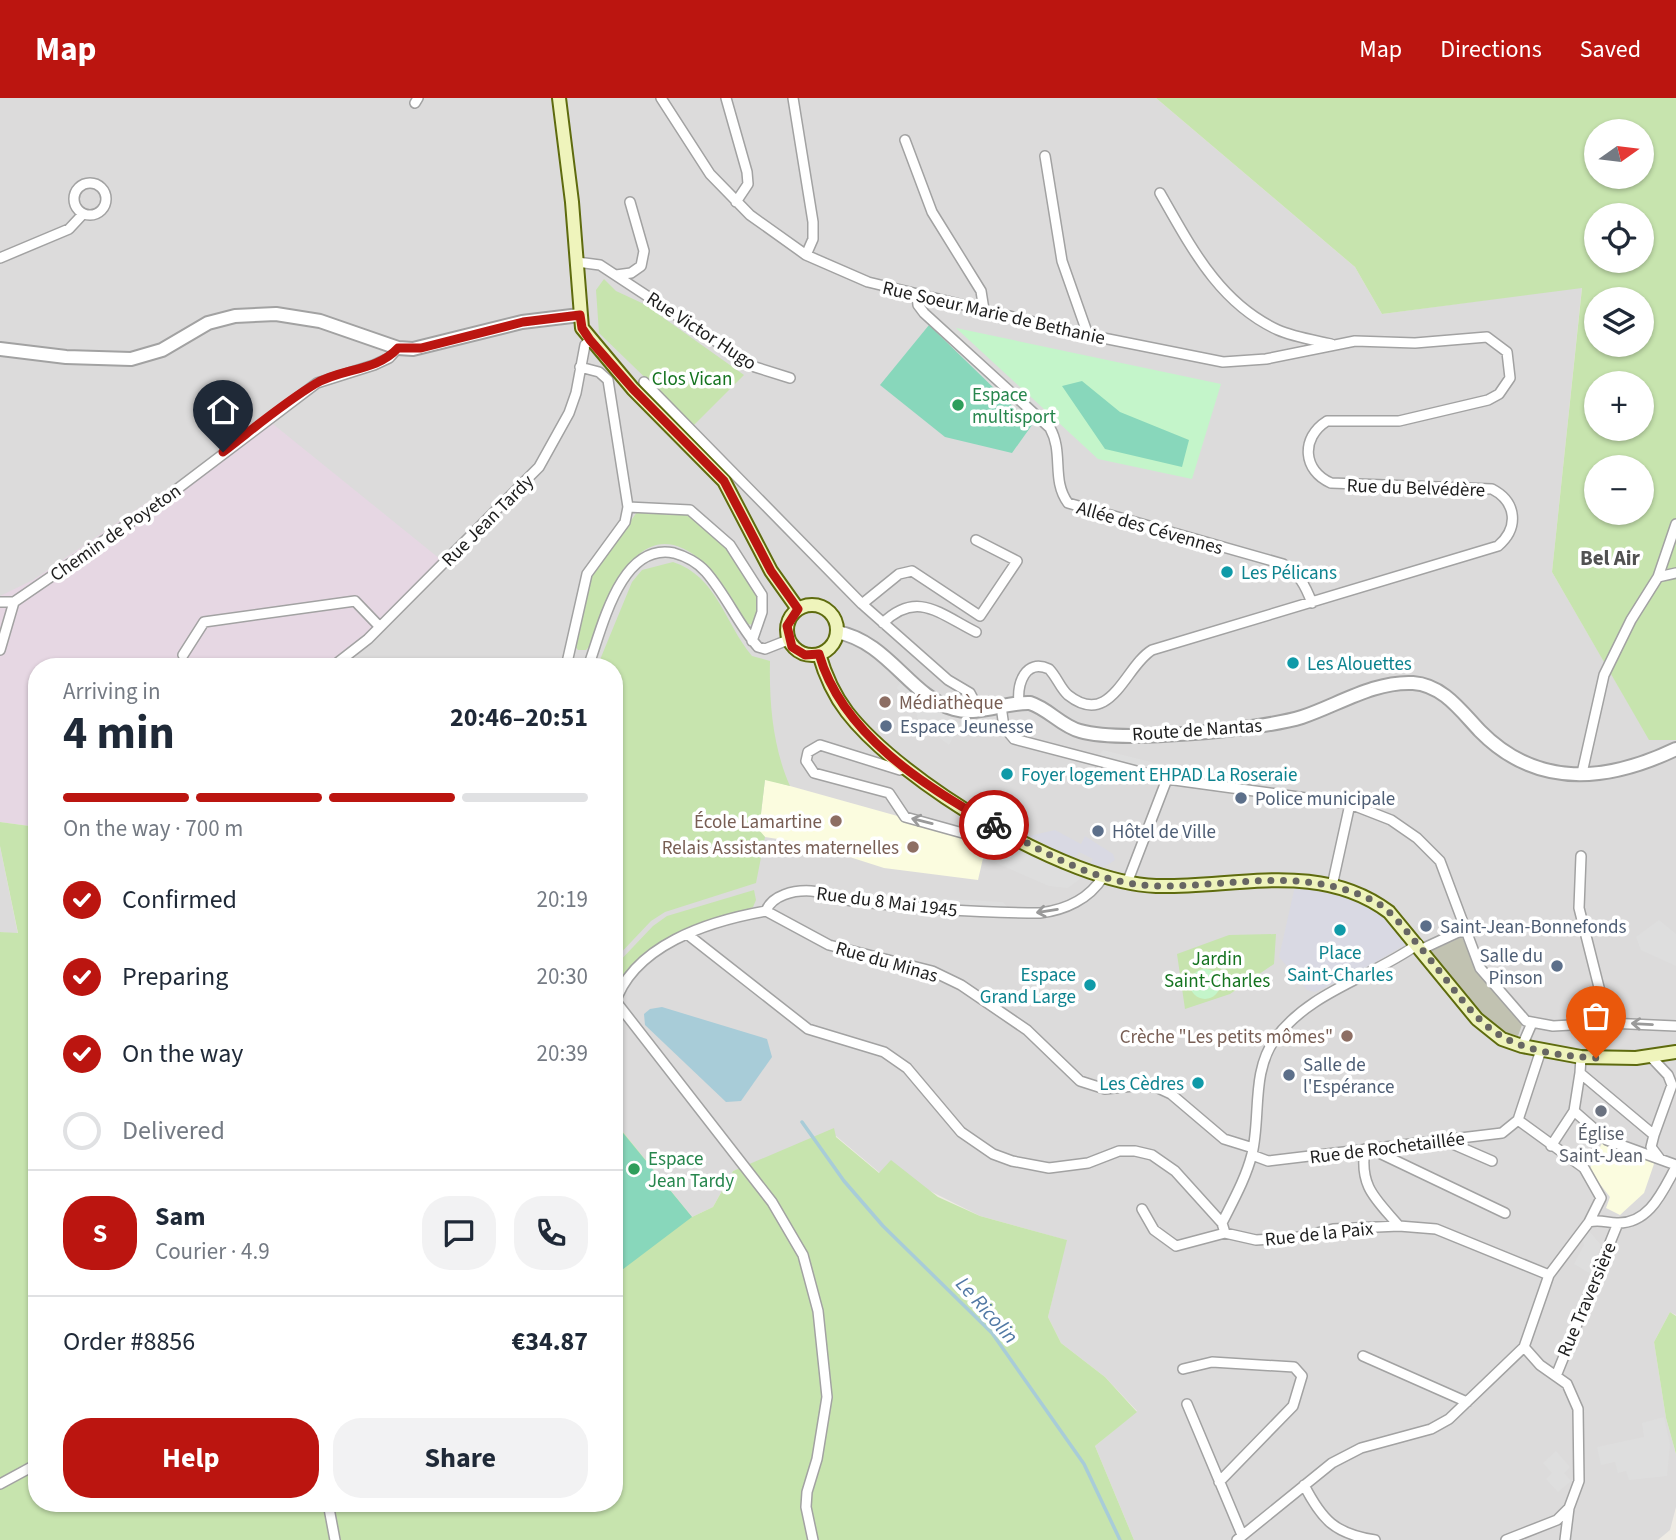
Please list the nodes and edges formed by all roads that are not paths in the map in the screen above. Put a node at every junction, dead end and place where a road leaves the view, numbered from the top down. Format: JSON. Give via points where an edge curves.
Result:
{"nodes":[{"id":1,"x":559,"y":98,"type":"edge"},
{"id":2,"x":661,"y":98,"type":"edge"},
{"id":3,"x":726,"y":98,"type":"edge"},
{"id":4,"x":793,"y":98,"type":"edge"},
{"id":5,"x":905,"y":139,"type":"dead end"},
{"id":6,"x":1045,"y":156,"type":"dead end"},
{"id":7,"x":1160,"y":193,"type":"dead end"},
{"id":8,"x":630,"y":202,"type":"dead end"},
{"id":9,"x":736,"y":202,"type":"junction"},
{"id":10,"x":83,"y":214,"type":"dead end"},
{"id":11,"x":806,"y":255,"type":"junction"},
{"id":12,"x":0,"y":258,"type":"edge"},
{"id":13,"x":577,"y":262,"type":"junction"},
{"id":14,"x":615,"y":275,"type":"junction"},
{"id":15,"x":917,"y":295,"type":"junction"},
{"id":16,"x":984,"y":310,"type":"junction"},
{"id":17,"x":580,"y":315,"type":"junction"},
{"id":18,"x":1088,"y":335,"type":"junction"},
{"id":19,"x":590,"y":340,"type":"junction"},
{"id":20,"x":1400,"y":342,"type":"joint"},
{"id":21,"x":1334,"y":345,"type":"junction"},
{"id":22,"x":398,"y":348,"type":"junction"},
{"id":23,"x":0,"y":349,"type":"edge"},
{"id":24,"x":580,"y":367,"type":"junction"},
{"id":25,"x":790,"y":377,"type":"dead end"},
{"id":26,"x":645,"y":382,"type":"dead end"},
{"id":27,"x":628,"y":507,"type":"junction"},
{"id":28,"x":1676,"y":524,"type":"edge"},
{"id":29,"x":976,"y":540,"type":"dead end"},
{"id":30,"x":1676,"y":573,"type":"edge"},
{"id":31,"x":1658,"y":578,"type":"junction"},
{"id":32,"x":0,"y":602,"type":"edge"},
{"id":33,"x":14,"y":602,"type":"junction"},
{"id":34,"x":1312,"y":603,"type":"junction"},
{"id":35,"x":862,"y":604,"type":"junction"},
{"id":36,"x":798,"y":609,"type":"junction"},
{"id":37,"x":883,"y":623,"type":"junction"},
{"id":38,"x":380,"y":627,"type":"junction"},
{"id":39,"x":837,"y":632,"type":"junction"},
{"id":40,"x":976,"y":632,"type":"dead end"},
{"id":41,"x":752,"y":640,"type":"junction"},
{"id":42,"x":788,"y":640,"type":"junction"},
{"id":43,"x":0,"y":650,"type":"edge"},
{"id":44,"x":819,"y":654,"type":"junction"},
{"id":45,"x":183,"y":655,"type":"dead end"},
{"id":46,"x":352,"y":658,"type":"edge"},
{"id":47,"x":568,"y":658,"type":"edge"},
{"id":48,"x":591,"y":658,"type":"edge"},
{"id":49,"x":1018,"y":704,"type":"junction"},
{"id":50,"x":1001,"y":706,"type":"junction"},
{"id":51,"x":979,"y":710,"type":"junction"},
{"id":52,"x":1676,"y":749,"type":"edge"},
{"id":53,"x":903,"y":765,"type":"junction"},
{"id":54,"x":1582,"y":773,"type":"junction"},
{"id":55,"x":1167,"y":779,"type":"junction"},
{"id":56,"x":1350,"y":804,"type":"junction"},
{"id":57,"x":1010,"y":834,"type":"junction"},
{"id":58,"x":1581,"y":856,"type":"dead end"},
{"id":59,"x":1103,"y":877,"type":"junction"},
{"id":60,"x":1127,"y":883,"type":"junction"},
{"id":61,"x":1332,"y":886,"type":"junction"},
{"id":62,"x":765,"y":911,"type":"junction"},
{"id":63,"x":1465,"y":929,"type":"junction"},
{"id":64,"x":687,"y":934,"type":"junction"},
{"id":65,"x":1420,"y":947,"type":"junction"},
{"id":66,"x":623,"y":985,"type":"edge"},
{"id":67,"x":623,"y":1012,"type":"edge"},
{"id":68,"x":1532,"y":1023,"type":"junction"},
{"id":69,"x":1608,"y":1023,"type":"junction"},
{"id":70,"x":1676,"y":1026,"type":"edge"},
{"id":71,"x":1521,"y":1046,"type":"junction"},
{"id":72,"x":1541,"y":1050,"type":"junction"},
{"id":73,"x":1676,"y":1052,"type":"edge"},
{"id":74,"x":1650,"y":1056,"type":"junction"},
{"id":75,"x":1581,"y":1057,"type":"junction"},
{"id":76,"x":1580,"y":1073,"type":"junction"},
{"id":77,"x":1574,"y":1111,"type":"junction"},
{"id":78,"x":1518,"y":1120,"type":"junction"},
{"id":79,"x":1654,"y":1135,"type":"junction"},
{"id":80,"x":1444,"y":1140,"type":"junction"},
{"id":81,"x":1551,"y":1146,"type":"junction"},
{"id":82,"x":1368,"y":1149,"type":"junction"},
{"id":83,"x":1253,"y":1152,"type":"junction"},
{"id":84,"x":1660,"y":1159,"type":"junction"},
{"id":85,"x":1492,"y":1161,"type":"dead end"},
{"id":86,"x":1676,"y":1166,"type":"edge"},
{"id":87,"x":1142,"y":1209,"type":"dead end"},
{"id":88,"x":1505,"y":1213,"type":"dead end"},
{"id":89,"x":1589,"y":1222,"type":"junction"},
{"id":90,"x":1618,"y":1223,"type":"junction"},
{"id":91,"x":1399,"y":1226,"type":"junction"},
{"id":92,"x":1223,"y":1228,"type":"junction"},
{"id":93,"x":1549,"y":1275,"type":"junction"},
{"id":94,"x":1524,"y":1347,"type":"junction"},
{"id":95,"x":1363,"y":1356,"type":"dead end"},
{"id":96,"x":1184,"y":1369,"type":"dead end"},
{"id":97,"x":1556,"y":1376,"type":"junction"},
{"id":98,"x":1467,"y":1402,"type":"junction"},
{"id":99,"x":1187,"y":1404,"type":"dead end"},
{"id":100,"x":28,"y":1469,"type":"edge"},
{"id":101,"x":1219,"y":1482,"type":"junction"},
{"id":102,"x":0,"y":1483,"type":"edge"},
{"id":103,"x":1304,"y":1485,"type":"junction"},
{"id":104,"x":1569,"y":1508,"type":"junction"},
{"id":105,"x":330,"y":1512,"type":"edge"},
{"id":106,"x":1240,"y":1538,"type":"edge"},
{"id":107,"x":335,"y":1540,"type":"edge"},
{"id":108,"x":813,"y":1540,"type":"edge"},
{"id":109,"x":1370,"y":1540,"type":"edge"},
{"id":110,"x":1506,"y":1540,"type":"edge"},
{"id":111,"x":1565,"y":1540,"type":"edge"}],
"edges":[{"from":1,"to":13,"type":"main road"},
{"from":2,"to":9,"type":"street","name":"Rue Soeur Marie de Bethanie","via":[[710,174]]},
{"from":3,"to":9,"type":"street","via":[[747,172],[748,184]]},
{"from":4,"to":11,"type":"street","via":[[813,222],[813,239]]},
{"from":5,"to":16,"type":"street","via":[[932,212],[981,291]]},
{"from":6,"to":18,"type":"street","via":[[1062,261]]},
{"from":7,"to":21,"type":"street","via":[[1202,267],[1244,312],[1280,331]]},
{"from":8,"to":14,"type":"street","via":[[645,251],[641,267]]},
{"from":9,"to":11,"type":"street","name":"Rue Soeur Marie de Bethanie"},
{"from":10,"to":12,"type":"street","via":[[69,229]]},
{"from":11,"to":15,"type":"street","name":"Rue Soeur Marie de Bethanie","via":[[868,282]]},
{"from":13,"to":14,"type":"street","name":"Rue Victor Hugo","via":[[600,265]]},
{"from":13,"to":17,"type":"main road"},
{"from":14,"to":25,"type":"street","name":"Rue Victor Hugo","via":[[755,367]]},
{"from":15,"to":16,"type":"street","name":"Rue Soeur Marie de Bethanie"},
{"from":15,"to":34,"type":"street","name":"Allée des Cévennes","via":[[924,313],[1050,428],[1059,455],[1058,482],[1068,503],[1283,564],[1297,573]]},
{"from":16,"to":18,"type":"street","name":"Rue Soeur Marie de Bethanie"},
{"from":17,"to":19,"type":"main road"},
{"from":17,"to":22,"type":"street","via":[[523,322],[421,348]]},
{"from":18,"to":21,"type":"street","name":"Rue Soeur Marie de Bethanie","via":[[1223,362],[1266,359]]},
{"from":19,"to":24,"type":"street","name":"Rue Jean Tardy","via":[[584,345]]},
{"from":19,"to":36,"type":"main road","via":[[724,481],[771,571]]},
{"from":20,"to":21,"type":"street","name":"Rue Soeur Marie de Bethanie"},
{"from":20,"to":34,"type":"street","name":"Rue du Belvédère","via":[[1487,337],[1507,352],[1510,379],[1488,400],[1410,419],[1327,421],[1310,440],[1309,465],[1321,479],[1341,485],[1492,489],[1510,504],[1513,526],[1505,540],[1488,550]]},
{"from":22,"to":23,"type":"street","via":[[327,323],[276,314],[208,323],[140,358],[66,358]]},
{"from":22,"to":33,"type":"street","name":"Chemin de Poyeton","via":[[374,365],[317,383],[160,502]]},
{"from":24,"to":27,"type":"street","via":[[608,380]]},
{"from":24,"to":38,"type":"street","name":"Rue Jean Tardy","via":[[565,423],[539,467]]},
{"from":26,"to":35,"type":"street"},
{"from":27,"to":41,"type":"street","via":[[690,510],[730,545],[762,595],[762,612]]},
{"from":27,"to":47,"type":"street","via":[[625,522],[587,574]]},
{"from":28,"to":31,"type":"street"},
{"from":29,"to":35,"type":"street","via":[[1017,561],[980,616],[912,571],[899,574]]},
{"from":30,"to":31,"type":"street"},
{"from":31,"to":54,"type":"street","via":[[1604,676]]},
{"from":32,"to":33,"type":"street"},
{"from":33,"to":43,"type":"street"},
{"from":34,"to":49,"type":"street","name":"Rue du Belvédère","via":[[1152,650],[1140,657],[1113,696],[1096,704],[1072,698],[1049,669],[1035,667],[1020,681]]},
{"from":35,"to":37,"type":"street"},
{"from":36,"to":39,"type":"main road","via":[[821,607],[833,617]]},
{"from":36,"to":42,"type":"main road","via":[[789,620]]},
{"from":37,"to":40,"type":"street","via":[[896,610],[921,605]]},
{"from":37,"to":51,"type":"street","via":[[948,680],[970,693]]},
{"from":38,"to":45,"type":"street","via":[[355,601],[204,622]]},
{"from":38,"to":46,"type":"street","name":"Rue Jean Tardy"},
{"from":39,"to":44,"type":"main road","via":[[832,646]]},
{"from":39,"to":51,"type":"street","name":"Route de Nantas","via":[[864,639],[942,705]]},
{"from":41,"to":42,"type":"street","via":[[765,649]]},
{"from":41,"to":48,"type":"street","via":[[703,569],[678,554],[654,552],[636,563],[618,588]]},
{"from":42,"to":44,"type":"main road","via":[[805,655]]},
{"from":44,"to":53,"type":"main road","via":[[846,711]]},
{"from":49,"to":50,"type":"street","name":"Route de Nantas"},
{"from":49,"to":54,"type":"street","name":"Route de Nantas","via":[[1036,705],[1084,732],[1152,734],[1274,723],[1372,689],[1413,683],[1444,694],[1520,763],[1545,771]]},
{"from":50,"to":51,"type":"street","name":"Route de Nantas"},
{"from":50,"to":55,"type":"street","via":[[1004,727],[1014,739]]},
{"from":52,"to":54,"type":"street","name":"Route de Nantas","via":[[1632,766]]},
{"from":53,"to":57,"type":"main road","via":[[946,797]]},
{"from":57,"to":53,"type":"street","one_way":true,"via":[[995,842],[905,817],[889,793],[814,773],[806,761],[808,752],[820,745],[900,770]]},
{"from":55,"to":56,"type":"street"},
{"from":55,"to":60,"type":"street"},
{"from":56,"to":61,"type":"street"},
{"from":56,"to":63,"type":"street","via":[[1391,820],[1440,861]]},
{"from":57,"to":59,"type":"main road"},
{"from":58,"to":69,"type":"street","via":[[1579,908]]},
{"from":59,"to":60,"type":"main road"},
{"from":59,"to":62,"type":"street","name":"Rue du 8 Mai 1945","one_way":true,"via":[[1079,901],[1040,913],[919,909],[810,891],[777,897]]},
{"from":60,"to":61,"type":"main road","via":[[1156,886],[1297,879]]},
{"from":61,"to":65,"type":"main road","via":[[1375,901]]},
{"from":62,"to":64,"type":"street","name":"Rue du 8 Mai 1945"},
{"from":62,"to":83,"type":"street","name":"Rue du Minas","via":[[830,945],[901,962],[961,985],[1027,1030],[1080,1081],[1105,1089],[1158,1087],[1224,1139]]},
{"from":63,"to":65,"type":"street"},
{"from":63,"to":68,"type":"street","via":[[1480,968],[1525,1021]]},
{"from":64,"to":66,"type":"street","name":"Rue du 8 Mai 1945","via":[[651,954]]},
{"from":64,"to":92,"type":"street","via":[[808,1029],[884,1052],[907,1068],[961,1132],[993,1154],[1049,1168],[1088,1163],[1119,1151],[1152,1155],[1175,1171]]},
{"from":65,"to":71,"type":"main road","via":[[1477,1019],[1502,1039]]},
{"from":65,"to":83,"type":"street","via":[[1318,1000],[1275,1039],[1259,1084]]},
{"from":67,"to":108,"type":"street","via":[[772,1202],[803,1255],[818,1311],[827,1397],[807,1492]]},
{"from":68,"to":69,"type":"street"},
{"from":68,"to":71,"type":"street"},
{"from":70,"to":69,"type":"street","one_way":true},
{"from":71,"to":72,"type":"main road"},
{"from":72,"to":75,"type":"main road"},
{"from":72,"to":78,"type":"street"},
{"from":73,"to":74,"type":"main road"},
{"from":74,"to":75,"type":"main road"},
{"from":74,"to":79,"type":"street","via":[[1672,1085]]},
{"from":75,"to":76,"type":"street"},
{"from":76,"to":77,"type":"street"},
{"from":76,"to":79,"type":"street"},
{"from":77,"to":81,"type":"street"},
{"from":77,"to":84,"type":"street","via":[[1607,1140]]},
{"from":78,"to":80,"type":"street","name":"Rue de Rochetaillée","via":[[1503,1133]]},
{"from":78,"to":81,"type":"street"},
{"from":79,"to":84,"type":"street","via":[[1651,1147]]},
{"from":80,"to":82,"type":"street","name":"Rue de Rochetaillée"},
{"from":80,"to":85,"type":"street"},
{"from":81,"to":89,"type":"street","via":[[1584,1168],[1599,1190],[1599,1203]]},
{"from":82,"to":83,"type":"street","name":"Rue de Rochetaillée","via":[[1268,1161]]},
{"from":82,"to":88,"type":"street"},
{"from":82,"to":91,"type":"street","via":[[1362,1167],[1367,1188]]},
{"from":83,"to":92,"type":"street"},
{"from":84,"to":86,"type":"street"},
{"from":86,"to":90,"type":"street","via":[[1652,1208]]},
{"from":87,"to":92,"type":"street","name":"Rue de la Paix","via":[[1154,1230],[1176,1246]]},
{"from":89,"to":90,"type":"street"},
{"from":89,"to":93,"type":"street"},
{"from":90,"to":97,"type":"street","name":"Rue Traversière"},
{"from":91,"to":92,"type":"street","name":"Rue de la Paix","via":[[1333,1228],[1300,1237],[1256,1240]]},
{"from":91,"to":93,"type":"street","name":"Rue de la Paix","via":[[1436,1229]]},
{"from":93,"to":94,"type":"street"},
{"from":94,"to":97,"type":"street"},
{"from":94,"to":98,"type":"street"},
{"from":95,"to":98,"type":"street"},
{"from":96,"to":101,"type":"street","via":[[1212,1362],[1267,1365],[1294,1367],[1302,1376],[1293,1406]]},
{"from":97,"to":104,"type":"street","via":[[1573,1393],[1579,1419],[1579,1481]]},
{"from":98,"to":103,"type":"street","via":[[1440,1425],[1361,1448]]},
{"from":99,"to":101,"type":"street"},
{"from":100,"to":102,"type":"street"},
{"from":101,"to":106,"type":"street"},
{"from":103,"to":106,"type":"street"},
{"from":103,"to":109,"type":"street","via":[[1322,1517]]},
{"from":104,"to":110,"type":"street","via":[[1557,1520]]},
{"from":104,"to":111,"type":"street"},
{"from":105,"to":107,"type":"street"}]}
